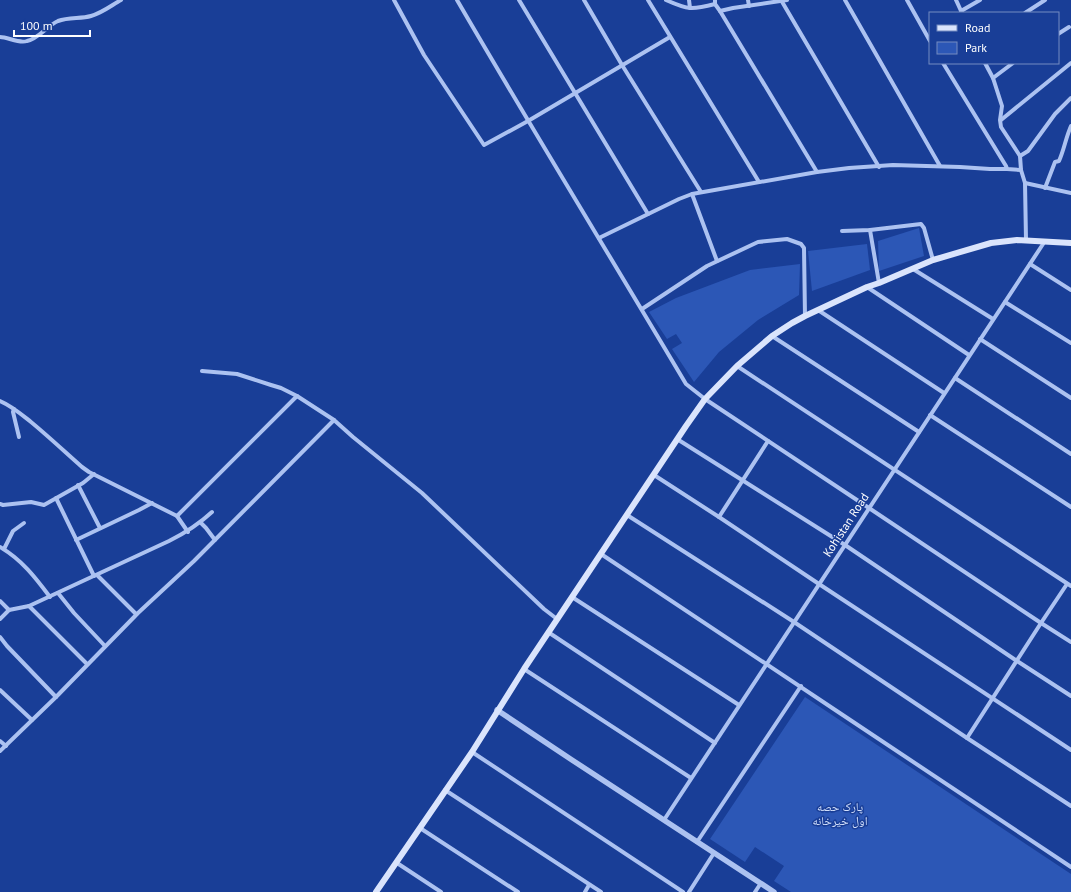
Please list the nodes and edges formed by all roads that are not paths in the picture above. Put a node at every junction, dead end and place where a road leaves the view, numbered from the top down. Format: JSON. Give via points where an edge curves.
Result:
{"nodes":[{"id":1,"x":121,"y":0,"type":"edge"},
{"id":2,"x":394,"y":0,"type":"edge"},
{"id":3,"x":457,"y":0,"type":"edge"},
{"id":4,"x":519,"y":0,"type":"edge"},
{"id":5,"x":584,"y":0,"type":"edge"},
{"id":6,"x":648,"y":0,"type":"edge"},
{"id":7,"x":666,"y":0,"type":"edge"},
{"id":8,"x":689,"y":0,"type":"edge"},
{"id":9,"x":748,"y":0,"type":"edge"},
{"id":10,"x":781,"y":0,"type":"edge"},
{"id":11,"x":787,"y":0,"type":"edge"},
{"id":12,"x":845,"y":0,"type":"edge"},
{"id":13,"x":907,"y":0,"type":"edge"},
{"id":14,"x":956,"y":0,"type":"edge"},
{"id":15,"x":980,"y":0,"type":"edge"},
{"id":16,"x":1045,"y":0,"type":"edge"},
{"id":17,"x":715,"y":2,"type":"edge"},
{"id":18,"x":749,"y":6,"type":"junction"},
{"id":19,"x":690,"y":8,"type":"junction"},
{"id":20,"x":720,"y":11,"type":"junction"},
{"id":21,"x":961,"y":12,"type":"edge"},
{"id":22,"x":1027,"y":12,"type":"edge"},
{"id":23,"x":1068,"y":27,"type":"dead end"},
{"id":24,"x":1059,"y":33,"type":"edge"},
{"id":25,"x":0,"y":37,"type":"edge"},
{"id":26,"x":670,"y":37,"type":"junction"},
{"id":27,"x":929,"y":39,"type":"edge"},
{"id":28,"x":1071,"y":63,"type":"edge"},
{"id":29,"x":944,"y":64,"type":"edge"},
{"id":30,"x":986,"y":64,"type":"edge"},
{"id":31,"x":1012,"y":64,"type":"edge"},
{"id":32,"x":622,"y":65,"type":"junction"},
{"id":33,"x":993,"y":78,"type":"junction"},
{"id":34,"x":575,"y":93,"type":"junction"},
{"id":35,"x":1071,"y":98,"type":"edge"},
{"id":36,"x":1000,"y":120,"type":"junction"},
{"id":37,"x":528,"y":121,"type":"junction"},
{"id":38,"x":1071,"y":126,"type":"edge"},
{"id":39,"x":1020,"y":156,"type":"junction"},
{"id":40,"x":940,"y":166,"type":"junction"},
{"id":41,"x":879,"y":167,"type":"junction"},
{"id":42,"x":1007,"y":169,"type":"junction"},
{"id":43,"x":1021,"y":170,"type":"junction"},
{"id":44,"x":817,"y":172,"type":"junction"},
{"id":45,"x":759,"y":182,"type":"junction"},
{"id":46,"x":1025,"y":183,"type":"junction"},
{"id":47,"x":1045,"y":188,"type":"junction"},
{"id":48,"x":701,"y":192,"type":"junction"},
{"id":49,"x":1071,"y":193,"type":"edge"},
{"id":50,"x":692,"y":194,"type":"junction"},
{"id":51,"x":648,"y":214,"type":"junction"},
{"id":52,"x":870,"y":230,"type":"junction"},
{"id":53,"x":842,"y":231,"type":"dead end"},
{"id":54,"x":600,"y":238,"type":"junction"},
{"id":55,"x":1026,"y":240,"type":"junction"},
{"id":56,"x":1045,"y":241,"type":"junction"},
{"id":57,"x":1071,"y":243,"type":"edge"},
{"id":58,"x":933,"y":260,"type":"junction"},
{"id":59,"x":717,"y":261,"type":"junction"},
{"id":60,"x":1030,"y":264,"type":"junction"},
{"id":61,"x":913,"y":269,"type":"junction"},
{"id":62,"x":879,"y":283,"type":"junction"},
{"id":63,"x":867,"y":287,"type":"junction"},
{"id":64,"x":1071,"y":290,"type":"edge"},
{"id":65,"x":1005,"y":302,"type":"junction"},
{"id":66,"x":642,"y":309,"type":"junction"},
{"id":67,"x":818,"y":310,"type":"junction"},
{"id":68,"x":805,"y":316,"type":"junction"},
{"id":69,"x":993,"y":319,"type":"junction"},
{"id":70,"x":772,"y":336,"type":"junction"},
{"id":71,"x":980,"y":339,"type":"junction"},
{"id":72,"x":1071,"y":343,"type":"edge"},
{"id":73,"x":969,"y":355,"type":"junction"},
{"id":74,"x":737,"y":366,"type":"junction"},
{"id":75,"x":202,"y":371,"type":"dead end"},
{"id":76,"x":955,"y":378,"type":"junction"},
{"id":77,"x":944,"y":393,"type":"junction"},
{"id":78,"x":297,"y":396,"type":"junction"},
{"id":79,"x":1071,"y":398,"type":"edge"},
{"id":80,"x":705,"y":400,"type":"junction"},
{"id":81,"x":0,"y":401,"type":"edge"},
{"id":82,"x":14,"y":409,"type":"junction"},
{"id":83,"x":930,"y":415,"type":"junction"},
{"id":84,"x":334,"y":420,"type":"junction"},
{"id":85,"x":919,"y":432,"type":"junction"},
{"id":86,"x":19,"y":437,"type":"dead end"},
{"id":87,"x":677,"y":439,"type":"junction"},
{"id":88,"x":768,"y":441,"type":"junction"},
{"id":89,"x":1071,"y":454,"type":"edge"},
{"id":90,"x":894,"y":470,"type":"junction"},
{"id":91,"x":94,"y":474,"type":"junction"},
{"id":92,"x":654,"y":475,"type":"junction"},
{"id":93,"x":743,"y":481,"type":"junction"},
{"id":94,"x":78,"y":485,"type":"junction"},
{"id":95,"x":56,"y":498,"type":"junction"},
{"id":96,"x":152,"y":503,"type":"junction"},
{"id":97,"x":0,"y":504,"type":"edge"},
{"id":98,"x":1071,"y":507,"type":"edge"},
{"id":99,"x":869,"y":508,"type":"junction"},
{"id":100,"x":212,"y":512,"type":"dead end"},
{"id":101,"x":627,"y":515,"type":"junction"},
{"id":102,"x":176,"y":516,"type":"junction"},
{"id":103,"x":719,"y":517,"type":"junction"},
{"id":104,"x":24,"y":523,"type":"dead end"},
{"id":105,"x":201,"y":523,"type":"junction"},
{"id":106,"x":100,"y":528,"type":"junction"},
{"id":107,"x":188,"y":532,"type":"junction"},
{"id":108,"x":76,"y":540,"type":"junction"},
{"id":109,"x":216,"y":540,"type":"junction"},
{"id":110,"x":845,"y":545,"type":"junction"},
{"id":111,"x":2,"y":548,"type":"edge"},
{"id":112,"x":601,"y":554,"type":"junction"},
{"id":113,"x":95,"y":575,"type":"junction"},
{"id":114,"x":819,"y":584,"type":"junction"},
{"id":115,"x":1069,"y":585,"type":"edge"},
{"id":116,"x":58,"y":593,"type":"junction"},
{"id":117,"x":572,"y":596,"type":"junction"},
{"id":118,"x":50,"y":597,"type":"junction"},
{"id":119,"x":0,"y":601,"type":"edge"},
{"id":120,"x":29,"y":606,"type":"junction"},
{"id":121,"x":9,"y":610,"type":"junction"},
{"id":122,"x":136,"y":614,"type":"junction"},
{"id":123,"x":0,"y":619,"type":"edge"},
{"id":124,"x":557,"y":620,"type":"junction"},
{"id":125,"x":794,"y":622,"type":"junction"},
{"id":126,"x":1040,"y":623,"type":"junction"},
{"id":127,"x":548,"y":632,"type":"junction"},
{"id":128,"x":0,"y":637,"type":"edge"},
{"id":129,"x":1071,"y":642,"type":"edge"},
{"id":130,"x":105,"y":646,"type":"junction"},
{"id":131,"x":1017,"y":661,"type":"junction"},
{"id":132,"x":87,"y":664,"type":"junction"},
{"id":133,"x":766,"y":664,"type":"junction"},
{"id":134,"x":524,"y":669,"type":"junction"},
{"id":135,"x":801,"y":686,"type":"junction"},
{"id":136,"x":0,"y":690,"type":"edge"},
{"id":137,"x":1071,"y":696,"type":"edge"},
{"id":138,"x":56,"y":697,"type":"junction"},
{"id":139,"x":992,"y":698,"type":"junction"},
{"id":140,"x":739,"y":706,"type":"junction"},
{"id":141,"x":497,"y":710,"type":"junction"},
{"id":142,"x":32,"y":720,"type":"junction"},
{"id":143,"x":967,"y":738,"type":"junction"},
{"id":144,"x":0,"y":741,"type":"edge"},
{"id":145,"x":715,"y":742,"type":"junction"},
{"id":146,"x":6,"y":746,"type":"junction"},
{"id":147,"x":1071,"y":750,"type":"edge"},
{"id":148,"x":0,"y":751,"type":"edge"},
{"id":149,"x":472,"y":752,"type":"junction"},
{"id":150,"x":691,"y":778,"type":"junction"},
{"id":151,"x":446,"y":790,"type":"junction"},
{"id":152,"x":1071,"y":806,"type":"edge"},
{"id":153,"x":664,"y":820,"type":"junction"},
{"id":154,"x":420,"y":828,"type":"junction"},
{"id":155,"x":697,"y":842,"type":"junction"},
{"id":156,"x":714,"y":852,"type":"junction"},
{"id":157,"x":397,"y":863,"type":"junction"},
{"id":158,"x":1071,"y":867,"type":"edge"},
{"id":159,"x":761,"y":884,"type":"junction"},
{"id":160,"x":590,"y":885,"type":"junction"},
{"id":161,"x":679,"y":891,"type":"edge"},
{"id":162,"x":376,"y":892,"type":"edge"},
{"id":163,"x":441,"y":892,"type":"edge"},
{"id":164,"x":518,"y":892,"type":"edge"},
{"id":165,"x":585,"y":892,"type":"edge"},
{"id":166,"x":601,"y":892,"type":"edge"},
{"id":167,"x":689,"y":892,"type":"edge"},
{"id":168,"x":755,"y":892,"type":"edge"},
{"id":169,"x":774,"y":892,"type":"edge"}],
"edges":[{"from":1,"to":25,"type":"street","via":[[98,14],[64,19],[28,41]]},
{"from":2,"to":37,"type":"street","via":[[424,55],[484,146]]},
{"from":3,"to":37,"type":"street"},
{"from":4,"to":34,"type":"street"},
{"from":5,"to":32,"type":"street"},
{"from":6,"to":26,"type":"street"},
{"from":7,"to":19,"type":"street"},
{"from":8,"to":19,"type":"street"},
{"from":9,"to":18,"type":"street"},
{"from":10,"to":11,"type":"street"},
{"from":10,"to":18,"type":"street"},
{"from":10,"to":41,"type":"street"},
{"from":12,"to":40,"type":"street"},
{"from":13,"to":27,"type":"street"},
{"from":14,"to":21,"type":"street"},
{"from":15,"to":21,"type":"street"},
{"from":16,"to":22,"type":"street"},
{"from":17,"to":19,"type":"street","via":[[696,9]]},
{"from":17,"to":20,"type":"street"},
{"from":18,"to":20,"type":"street"},
{"from":20,"to":44,"type":"street"},
{"from":23,"to":24,"type":"street"},
{"from":26,"to":32,"type":"street"},
{"from":26,"to":45,"type":"street"},
{"from":28,"to":36,"type":"street"},
{"from":29,"to":42,"type":"street"},
{"from":30,"to":33,"type":"street"},
{"from":31,"to":33,"type":"street"},
{"from":32,"to":34,"type":"street"},
{"from":32,"to":48,"type":"street"},
{"from":33,"to":36,"type":"street","via":[[1002,106]]},
{"from":34,"to":37,"type":"street"},
{"from":34,"to":51,"type":"street"},
{"from":35,"to":39,"type":"street","via":[[1055,114],[1028,150]]},
{"from":36,"to":39,"type":"street","via":[[1001,127]]},
{"from":37,"to":54,"type":"street"},
{"from":38,"to":47,"type":"street","via":[[1064,151],[1059,161],[1055,162]]},
{"from":39,"to":43,"type":"street"},
{"from":40,"to":41,"type":"street"},
{"from":40,"to":42,"type":"street"},
{"from":41,"to":44,"type":"street"},
{"from":42,"to":43,"type":"street"},
{"from":43,"to":46,"type":"street"},
{"from":44,"to":45,"type":"street"},
{"from":45,"to":48,"type":"street"},
{"from":46,"to":47,"type":"street"},
{"from":46,"to":55,"type":"street"},
{"from":47,"to":49,"type":"street"},
{"from":48,"to":50,"type":"street"},
{"from":50,"to":51,"type":"street"},
{"from":50,"to":59,"type":"street"},
{"from":51,"to":54,"type":"street"},
{"from":52,"to":53,"type":"street"},
{"from":52,"to":58,"type":"street","via":[[921,224]]},
{"from":52,"to":62,"type":"street"},
{"from":54,"to":66,"type":"street"},
{"from":55,"to":56,"type":"main road"},
{"from":55,"to":58,"type":"main road","via":[[991,243]]},
{"from":56,"to":57,"type":"main road"},
{"from":56,"to":60,"type":"street","name":"Kohistan Road"},
{"from":58,"to":61,"type":"main road"},
{"from":59,"to":66,"type":"street"},
{"from":59,"to":68,"type":"street","via":[[758,242],[787,239],[801,244],[804,248]]},
{"from":60,"to":64,"type":"street"},
{"from":60,"to":65,"type":"street","name":"Kohistan Road"},
{"from":61,"to":62,"type":"main road"},
{"from":61,"to":69,"type":"street"},
{"from":62,"to":63,"type":"main road"},
{"from":63,"to":67,"type":"main road"},
{"from":63,"to":73,"type":"street"},
{"from":65,"to":69,"type":"street","name":"Kohistan Road"},
{"from":65,"to":72,"type":"street"},
{"from":66,"to":80,"type":"street","via":[[686,384]]},
{"from":67,"to":68,"type":"main road"},
{"from":67,"to":77,"type":"street"},
{"from":68,"to":70,"type":"main road"},
{"from":69,"to":71,"type":"street","name":"Kohistan Road"},
{"from":70,"to":74,"type":"main road"},
{"from":70,"to":85,"type":"street"},
{"from":71,"to":73,"type":"street","name":"Kohistan Road"},
{"from":71,"to":79,"type":"street"},
{"from":73,"to":76,"type":"street","name":"Kohistan Road"},
{"from":74,"to":80,"type":"main road"},
{"from":74,"to":90,"type":"street"},
{"from":75,"to":78,"type":"street","via":[[237,374],[281,388]]},
{"from":76,"to":77,"type":"street","name":"Kohistan Road"},
{"from":76,"to":89,"type":"street"},
{"from":77,"to":83,"type":"street","name":"Kohistan Road"},
{"from":78,"to":84,"type":"street"},
{"from":78,"to":102,"type":"street"},
{"from":80,"to":87,"type":"main road"},
{"from":80,"to":88,"type":"street"},
{"from":81,"to":82,"type":"street"},
{"from":82,"to":86,"type":"street"},
{"from":82,"to":91,"type":"street","via":[[82,467]]},
{"from":83,"to":85,"type":"street","name":"Kohistan Road"},
{"from":83,"to":98,"type":"street"},
{"from":84,"to":109,"type":"street"},
{"from":84,"to":124,"type":"street","via":[[422,492]]},
{"from":85,"to":90,"type":"street","name":"Kohistan Road"},
{"from":87,"to":92,"type":"main road"},
{"from":87,"to":93,"type":"street"},
{"from":88,"to":93,"type":"street"},
{"from":88,"to":99,"type":"street"},
{"from":90,"to":99,"type":"street","name":"Kohistan Road"},
{"from":90,"to":115,"type":"street"},
{"from":91,"to":94,"type":"street"},
{"from":91,"to":96,"type":"street"},
{"from":92,"to":101,"type":"main road"},
{"from":92,"to":103,"type":"street"},
{"from":93,"to":103,"type":"street"},
{"from":93,"to":110,"type":"street"},
{"from":94,"to":95,"type":"street"},
{"from":94,"to":106,"type":"street"},
{"from":95,"to":97,"type":"street","via":[[44,505],[31,502]]},
{"from":95,"to":108,"type":"street"},
{"from":96,"to":102,"type":"street"},
{"from":96,"to":106,"type":"street"},
{"from":99,"to":110,"type":"street","name":"Kohistan Road"},
{"from":99,"to":126,"type":"street"},
{"from":100,"to":105,"type":"street"},
{"from":101,"to":112,"type":"main road"},
{"from":101,"to":125,"type":"street"},
{"from":102,"to":107,"type":"street"},
{"from":103,"to":114,"type":"street"},
{"from":104,"to":111,"type":"street","via":[[14,531]]},
{"from":105,"to":107,"type":"street"},
{"from":105,"to":109,"type":"street"},
{"from":106,"to":108,"type":"street"},
{"from":107,"to":113,"type":"street"},
{"from":108,"to":113,"type":"street"},
{"from":109,"to":122,"type":"street"},
{"from":110,"to":114,"type":"street","name":"Kohistan Road"},
{"from":110,"to":131,"type":"street"},
{"from":111,"to":118,"type":"street","via":[[19,560]]},
{"from":112,"to":117,"type":"main road"},
{"from":112,"to":133,"type":"street"},
{"from":113,"to":116,"type":"street"},
{"from":113,"to":122,"type":"street"},
{"from":114,"to":125,"type":"street","name":"Kohistan Road"},
{"from":114,"to":139,"type":"street"},
{"from":115,"to":126,"type":"street"},
{"from":116,"to":118,"type":"street"},
{"from":116,"to":130,"type":"street"},
{"from":117,"to":124,"type":"main road"},
{"from":117,"to":140,"type":"street"},
{"from":118,"to":120,"type":"street"},
{"from":119,"to":121,"type":"street"},
{"from":120,"to":121,"type":"street"},
{"from":120,"to":132,"type":"street"},
{"from":121,"to":123,"type":"street"},
{"from":122,"to":130,"type":"street"},
{"from":124,"to":127,"type":"main road"},
{"from":125,"to":133,"type":"street","name":"Kohistan Road"},
{"from":125,"to":143,"type":"street"},
{"from":126,"to":129,"type":"street"},
{"from":126,"to":131,"type":"street"},
{"from":127,"to":134,"type":"main road"},
{"from":127,"to":145,"type":"street"},
{"from":128,"to":138,"type":"street"},
{"from":130,"to":132,"type":"street"},
{"from":131,"to":137,"type":"street"},
{"from":131,"to":139,"type":"street"},
{"from":132,"to":138,"type":"street"},
{"from":133,"to":135,"type":"street"},
{"from":133,"to":140,"type":"street","name":"Kohistan Road"},
{"from":134,"to":141,"type":"main road"},
{"from":134,"to":150,"type":"street"},
{"from":135,"to":155,"type":"street"},
{"from":135,"to":158,"type":"street"},
{"from":136,"to":142,"type":"street"},
{"from":138,"to":142,"type":"street"},
{"from":139,"to":143,"type":"street"},
{"from":139,"to":147,"type":"street"},
{"from":140,"to":145,"type":"street","name":"Kohistan Road"},
{"from":141,"to":149,"type":"main road"},
{"from":141,"to":153,"type":"street"},
{"from":142,"to":146,"type":"street"},
{"from":143,"to":152,"type":"street"},
{"from":144,"to":146,"type":"street"},
{"from":145,"to":150,"type":"street","name":"Kohistan Road"},
{"from":146,"to":148,"type":"street"},
{"from":149,"to":151,"type":"main road"},
{"from":149,"to":161,"type":"street"},
{"from":150,"to":153,"type":"street","name":"Kohistan Road"},
{"from":151,"to":154,"type":"main road"},
{"from":151,"to":160,"type":"street"},
{"from":153,"to":155,"type":"street"},
{"from":154,"to":157,"type":"main road"},
{"from":154,"to":164,"type":"street"},
{"from":155,"to":156,"type":"street"},
{"from":156,"to":159,"type":"street"},
{"from":156,"to":167,"type":"street"},
{"from":157,"to":162,"type":"main road"},
{"from":157,"to":163,"type":"street"},
{"from":159,"to":168,"type":"street"},
{"from":159,"to":169,"type":"street"},
{"from":160,"to":165,"type":"street"},
{"from":160,"to":166,"type":"street"}]}
